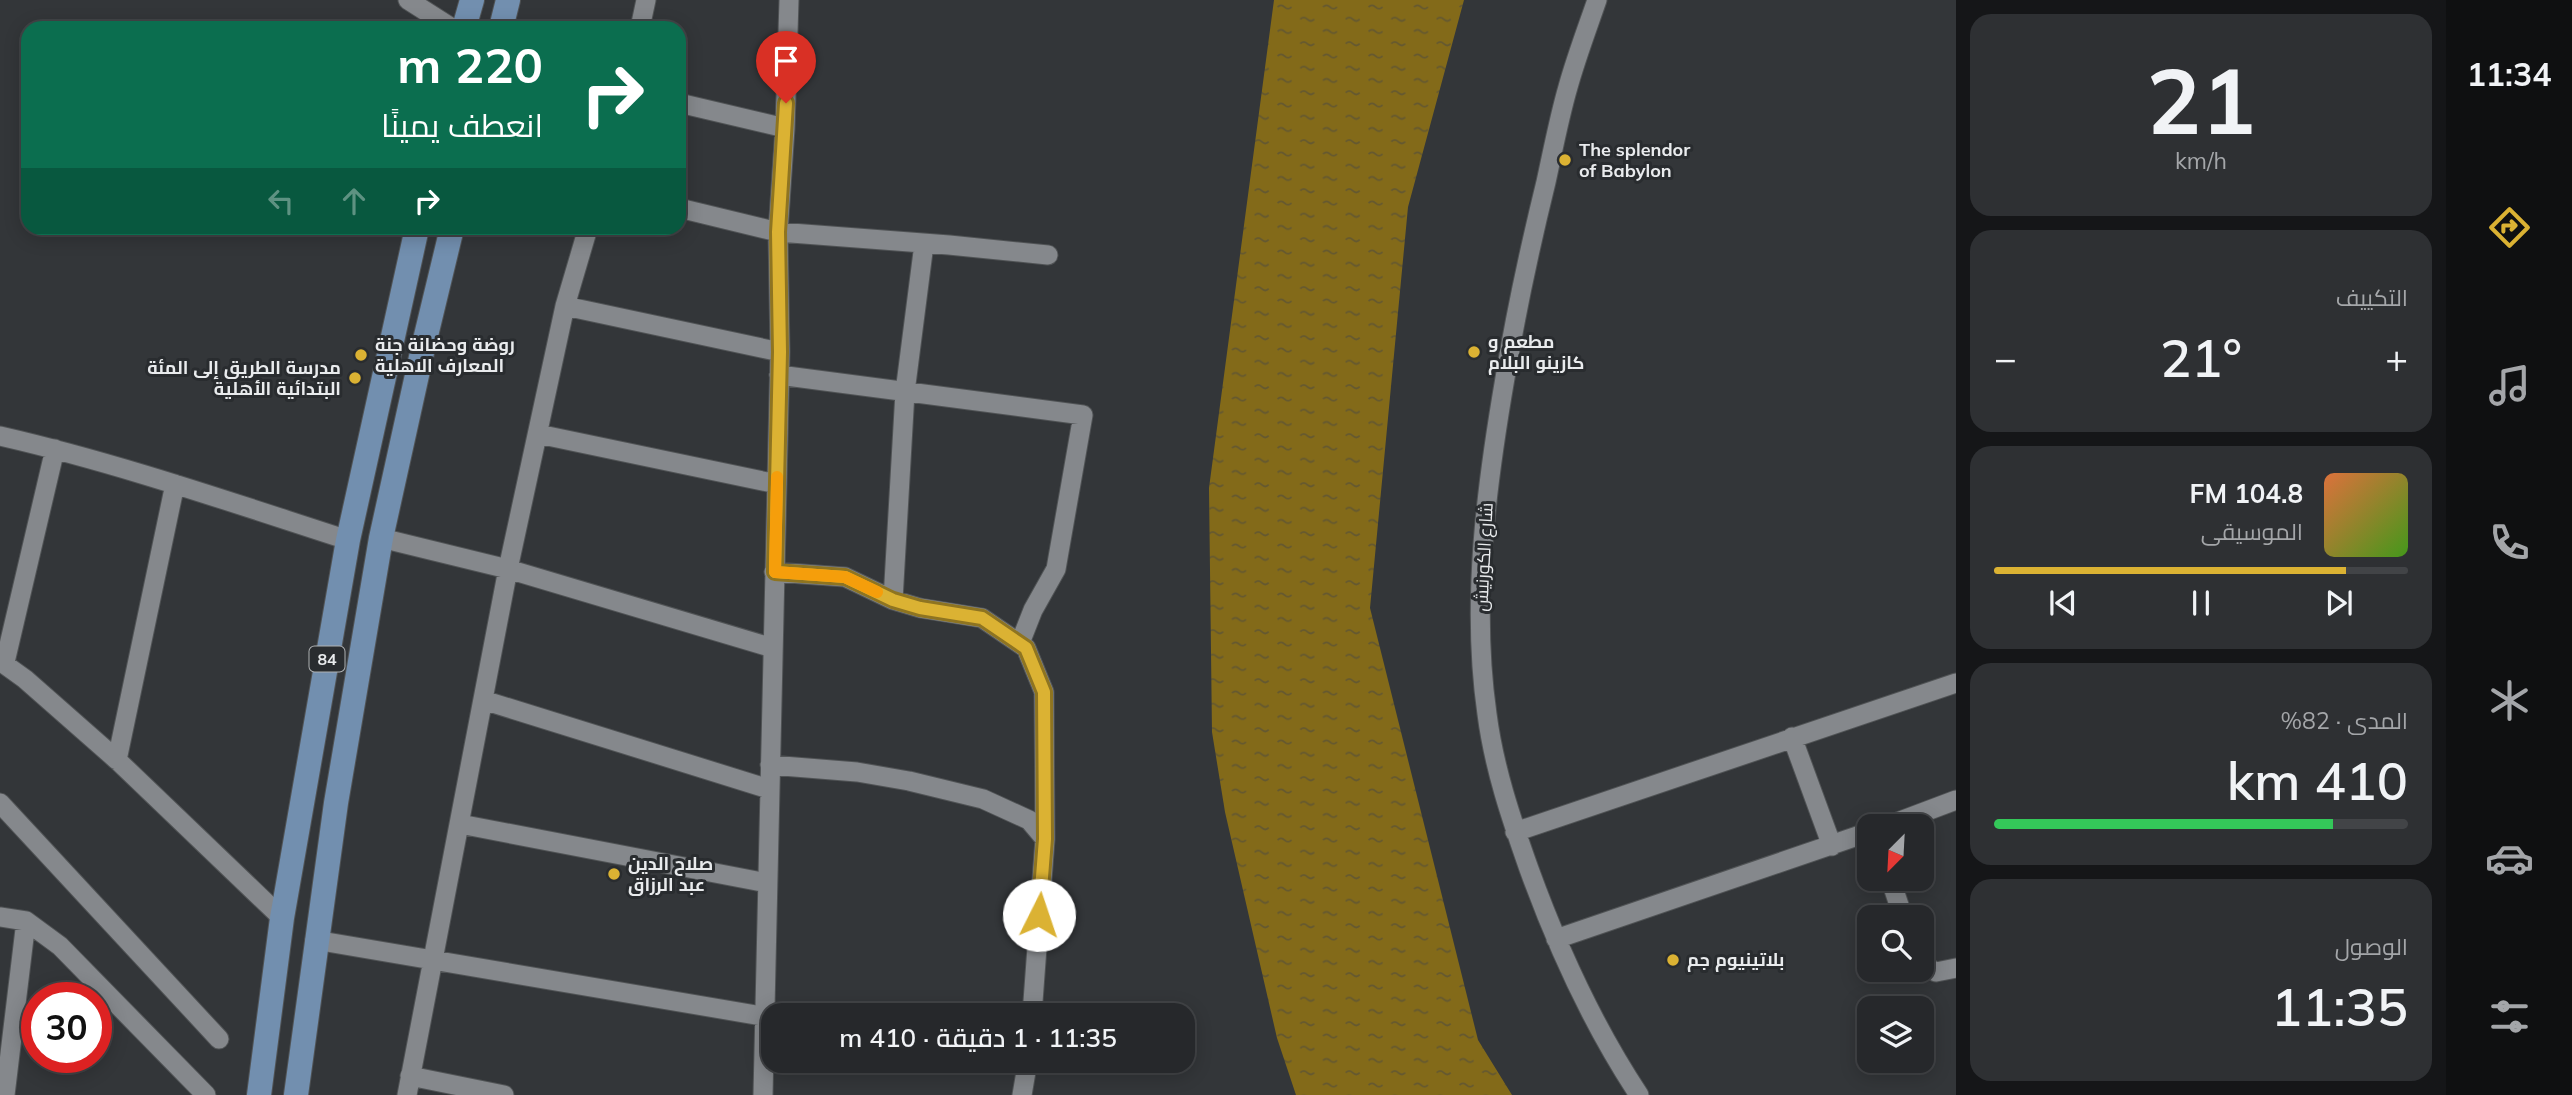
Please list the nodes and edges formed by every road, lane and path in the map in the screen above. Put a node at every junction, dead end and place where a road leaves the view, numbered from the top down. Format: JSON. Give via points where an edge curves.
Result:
{"nodes":[{"id":1,"x":408,"y":0,"type":"edge"},
{"id":2,"x":472,"y":0,"type":"edge"},
{"id":3,"x":508,"y":0,"type":"edge"},
{"id":4,"x":646,"y":0,"type":"edge"},
{"id":5,"x":789,"y":0,"type":"edge"},
{"id":6,"x":1597,"y":0,"type":"edge"},
{"id":7,"x":441,"y":21,"type":"edge"},
{"id":8,"x":466,"y":21,"type":"edge"},
{"id":9,"x":503,"y":21,"type":"edge"},
{"id":10,"x":642,"y":21,"type":"edge"},
{"id":11,"x":686,"y":105,"type":"edge"},
{"id":12,"x":785,"y":128,"type":"junction"},
{"id":13,"x":686,"y":210,"type":"edge"},
{"id":14,"x":778,"y":232,"type":"junction"},
{"id":15,"x":415,"y":235,"type":"edge"},
{"id":16,"x":450,"y":235,"type":"edge"},
{"id":17,"x":586,"y":235,"type":"edge"},
{"id":18,"x":924,"y":244,"type":"junction"},
{"id":19,"x":1048,"y":255,"type":"dead end"},
{"id":20,"x":565,"y":306,"type":"junction"},
{"id":21,"x":780,"y":352,"type":"junction"},
{"id":22,"x":779,"y":375,"type":"junction"},
{"id":23,"x":905,"y":392,"type":"junction"},
{"id":24,"x":538,"y":434,"type":"junction"},
{"id":25,"x":0,"y":436,"type":"edge"},
{"id":26,"x":55,"y":449,"type":"junction"},
{"id":27,"x":174,"y":484,"type":"junction"},
{"id":28,"x":777,"y":484,"type":"junction"},
{"id":29,"x":381,"y":538,"type":"junction"},
{"id":30,"x":348,"y":540,"type":"junction"},
{"id":31,"x":508,"y":569,"type":"junction"},
{"id":32,"x":775,"y":572,"type":"junction"},
{"id":33,"x":893,"y":600,"type":"junction"},
{"id":34,"x":1020,"y":643,"type":"junction"},
{"id":35,"x":773,"y":648,"type":"junction"},
{"id":36,"x":3,"y":661,"type":"edge"},
{"id":37,"x":1956,"y":683,"type":"edge"},
{"id":38,"x":484,"y":700,"type":"junction"},
{"id":39,"x":1792,"y":737,"type":"junction"},
{"id":40,"x":117,"y":760,"type":"junction"},
{"id":41,"x":770,"y":765,"type":"junction"},
{"id":42,"x":769,"y":789,"type":"junction"},
{"id":43,"x":1956,"y":800,"type":"edge"},
{"id":44,"x":0,"y":803,"type":"edge"},
{"id":45,"x":1919,"y":814,"type":"edge"},
{"id":46,"x":460,"y":824,"type":"junction"},
{"id":47,"x":1515,"y":832,"type":"junction"},
{"id":48,"x":1857,"y":837,"type":"edge"},
{"id":49,"x":1045,"y":839,"type":"junction"},
{"id":50,"x":1832,"y":846,"type":"junction"},
{"id":51,"x":767,"y":883,"type":"junction"},
{"id":52,"x":0,"y":917,"type":"edge"},
{"id":53,"x":282,"y":918,"type":"junction"},
{"id":54,"x":26,"y":920,"type":"junction"},
{"id":55,"x":1556,"y":939,"type":"junction"},
{"id":56,"x":315,"y":940,"type":"junction"},
{"id":57,"x":434,"y":960,"type":"junction"},
{"id":58,"x":1956,"y":968,"type":"edge"},
{"id":59,"x":1934,"y":971,"type":"edge"},
{"id":60,"x":769,"y":1003,"type":"edge"},
{"id":61,"x":1033,"y":1003,"type":"edge"},
{"id":62,"x":761,"y":1017,"type":"edge"},
{"id":63,"x":219,"y":1039,"type":"dead end"},
{"id":64,"x":765,"y":1073,"type":"edge"},
{"id":65,"x":1026,"y":1073,"type":"edge"},
{"id":66,"x":409,"y":1086,"type":"edge"},
{"id":67,"x":5,"y":1095,"type":"edge"},
{"id":68,"x":206,"y":1095,"type":"edge"},
{"id":69,"x":259,"y":1095,"type":"edge"},
{"id":70,"x":296,"y":1095,"type":"edge"},
{"id":71,"x":504,"y":1095,"type":"edge"},
{"id":72,"x":763,"y":1095,"type":"edge"},
{"id":73,"x":1022,"y":1095,"type":"edge"},
{"id":74,"x":1639,"y":1095,"type":"edge"}],
"edges":[{"from":1,"to":7,"type":"street"},
{"from":2,"to":8,"type":"main road"},
{"from":3,"to":9,"type":"main road"},
{"from":4,"to":10,"type":"street"},
{"from":5,"to":12,"type":"street"},
{"from":6,"to":47,"type":"street","name":"شارع الكورنيش","via":[[1568,86],[1517,306],[1488,493],[1481,589],[1483,685],[1494,754]]},
{"from":11,"to":12,"type":"street"},
{"from":12,"to":14,"type":"street"},
{"from":13,"to":14,"type":"street"},
{"from":14,"to":18,"type":"street"},
{"from":14,"to":21,"type":"street"},
{"from":15,"to":30,"type":"main road","number":"84"},
{"from":16,"to":29,"type":"main road","number":"84"},
{"from":17,"to":20,"type":"street"},
{"from":18,"to":19,"type":"street"},
{"from":18,"to":23,"type":"street"},
{"from":20,"to":21,"type":"street"},
{"from":20,"to":24,"type":"street"},
{"from":21,"to":22,"type":"street"},
{"from":22,"to":23,"type":"street"},
{"from":22,"to":28,"type":"street"},
{"from":23,"to":33,"type":"street"},
{"from":23,"to":34,"type":"street","via":[[1083,415],[1056,569]]},
{"from":24,"to":28,"type":"street"},
{"from":24,"to":31,"type":"street"},
{"from":25,"to":26,"type":"street"},
{"from":26,"to":27,"type":"street"},
{"from":26,"to":36,"type":"street"},
{"from":27,"to":30,"type":"street"},
{"from":27,"to":40,"type":"street"},
{"from":28,"to":32,"type":"street"},
{"from":29,"to":31,"type":"street"},
{"from":29,"to":56,"type":"main road","number":"84"},
{"from":30,"to":53,"type":"main road","number":"84"},
{"from":31,"to":35,"type":"street"},
{"from":31,"to":38,"type":"street"},
{"from":32,"to":33,"type":"street","via":[[845,577]]},
{"from":32,"to":35,"type":"street"},
{"from":33,"to":34,"type":"street","via":[[982,618]]},
{"from":34,"to":49,"type":"street","via":[[1044,692]]},
{"from":35,"to":41,"type":"street"},
{"from":36,"to":40,"type":"street"},
{"from":37,"to":39,"type":"street"},
{"from":38,"to":42,"type":"street"},
{"from":38,"to":46,"type":"street"},
{"from":39,"to":47,"type":"street"},
{"from":39,"to":50,"type":"street"},
{"from":40,"to":53,"type":"street"},
{"from":41,"to":42,"type":"street"},
{"from":41,"to":49,"type":"street","via":[[857,772],[983,799],[1029,820]]},
{"from":42,"to":51,"type":"street"},
{"from":43,"to":45,"type":"street"},
{"from":44,"to":63,"type":"street"},
{"from":46,"to":51,"type":"street"},
{"from":46,"to":57,"type":"street"},
{"from":47,"to":55,"type":"street","name":"شارع الكورنيش"},
{"from":48,"to":50,"type":"street"},
{"from":49,"to":61,"type":"street"},
{"from":50,"to":55,"type":"street"},
{"from":51,"to":60,"type":"street"},
{"from":52,"to":54,"type":"street"},
{"from":53,"to":69,"type":"main road","number":"84"},
{"from":54,"to":67,"type":"street"},
{"from":54,"to":68,"type":"street","via":[[60,946]]},
{"from":55,"to":74,"type":"street","name":"شارع الكورنيش","via":[[1590,1015]]},
{"from":56,"to":57,"type":"street"},
{"from":56,"to":70,"type":"main road","number":"84"},
{"from":57,"to":62,"type":"street"},
{"from":57,"to":66,"type":"street"},
{"from":58,"to":59,"type":"street"},
{"from":64,"to":72,"type":"street"},
{"from":65,"to":73,"type":"street"},
{"from":66,"to":71,"type":"street"}]}
